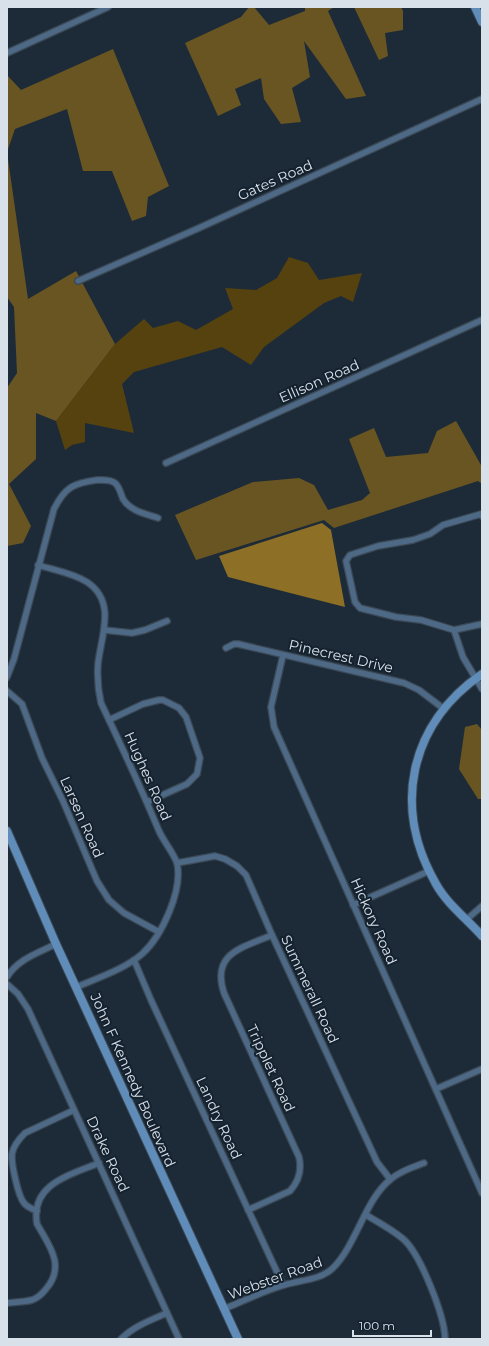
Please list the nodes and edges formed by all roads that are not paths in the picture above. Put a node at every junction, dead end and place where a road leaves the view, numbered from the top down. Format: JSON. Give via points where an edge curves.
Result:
{"nodes":[{"id":1,"x":108,"y":7,"type":"edge"},
{"id":2,"x":475,"y":7,"type":"edge"},
{"id":3,"x":482,"y":22,"type":"edge"},
{"id":4,"x":7,"y":54,"type":"edge"},
{"id":5,"x":482,"y":99,"type":"edge"},
{"id":6,"x":78,"y":281,"type":"dead end"},
{"id":7,"x":482,"y":320,"type":"edge"},
{"id":8,"x":166,"y":463,"type":"dead end"},
{"id":9,"x":482,"y":516,"type":"edge"},
{"id":10,"x":158,"y":518,"type":"dead end"},
{"id":11,"x":38,"y":565,"type":"junction"},
{"id":12,"x":167,"y":621,"type":"dead end"},
{"id":13,"x":482,"y":624,"type":"edge"},
{"id":14,"x":104,"y":630,"type":"junction"},
{"id":15,"x":454,"y":630,"type":"junction"},
{"id":16,"x":226,"y":648,"type":"dead end"},
{"id":17,"x":283,"y":655,"type":"junction"},
{"id":18,"x":479,"y":676,"type":"edge"},
{"id":19,"x":7,"y":677,"type":"edge"},
{"id":20,"x":482,"y":689,"type":"edge"},
{"id":21,"x":7,"y":692,"type":"edge"},
{"id":22,"x":444,"y":708,"type":"junction"},
{"id":23,"x":109,"y":720,"type":"junction"},
{"id":24,"x":146,"y":802,"type":"junction"},
{"id":25,"x":7,"y":831,"type":"edge"},
{"id":26,"x":176,"y":863,"type":"junction"},
{"id":27,"x":429,"y":871,"type":"junction"},
{"id":28,"x":353,"y":905,"type":"junction"},
{"id":29,"x":482,"y":906,"type":"edge"},
{"id":30,"x":466,"y":920,"type":"junction"},
{"id":31,"x":159,"y":932,"type":"junction"},
{"id":32,"x":272,"y":935,"type":"junction"},
{"id":33,"x":482,"y":936,"type":"edge"},
{"id":34,"x":56,"y":944,"type":"junction"},
{"id":35,"x":134,"y":960,"type":"junction"},
{"id":36,"x":7,"y":977,"type":"edge"},
{"id":37,"x":7,"y":984,"type":"edge"},
{"id":38,"x":77,"y":987,"type":"junction"},
{"id":39,"x":482,"y":1070,"type":"edge"},
{"id":40,"x":436,"y":1089,"type":"junction"},
{"id":41,"x":74,"y":1110,"type":"junction"},
{"id":42,"x":424,"y":1162,"type":"dead end"},
{"id":43,"x":98,"y":1163,"type":"junction"},
{"id":44,"x":390,"y":1179,"type":"junction"},
{"id":45,"x":482,"y":1193,"type":"edge"},
{"id":46,"x":248,"y":1210,"type":"junction"},
{"id":47,"x":37,"y":1211,"type":"junction"},
{"id":48,"x":366,"y":1215,"type":"junction"},
{"id":49,"x":283,"y":1285,"type":"junction"},
{"id":50,"x":7,"y":1303,"type":"edge"},
{"id":51,"x":224,"y":1309,"type":"junction"},
{"id":52,"x":167,"y":1313,"type":"junction"},
{"id":53,"x":121,"y":1339,"type":"edge"},
{"id":54,"x":179,"y":1339,"type":"edge"},
{"id":55,"x":238,"y":1339,"type":"edge"},
{"id":56,"x":445,"y":1339,"type":"edge"}],
"edges":[{"from":1,"to":4,"type":"street"},
{"from":2,"to":3,"type":"street"},
{"from":5,"to":6,"type":"street","name":"Gates Road"},
{"from":7,"to":8,"type":"street","name":"Ellison Road"},
{"from":9,"to":15,"type":"street","via":[[481,514],[443,525],[430,534],[413,540],[378,546],[350,555],[346,561],[355,602],[360,608],[421,620]]},
{"from":10,"to":11,"type":"street","via":[[141,513],[127,504],[116,484],[108,480],[76,484],[59,498]]},
{"from":11,"to":14,"type":"street","name":"Hughes Road","via":[[68,574],[95,588],[104,606]]},
{"from":11,"to":19,"type":"street"},
{"from":12,"to":14,"type":"street","via":[[132,633]]},
{"from":13,"to":15,"type":"street"},
{"from":14,"to":23,"type":"street","name":"Hughes Road","via":[[98,664],[97,690]]},
{"from":15,"to":18,"type":"street","via":[[463,657]]},
{"from":16,"to":17,"type":"street","name":"Pinecrest Drive","via":[[238,644]]},
{"from":17,"to":22,"type":"street","name":"Pinecrest Drive","via":[[404,684],[419,690]]},
{"from":17,"to":28,"type":"street","name":"Hickory Road","via":[[271,707],[274,727]]},
{"from":18,"to":20,"type":"street"},
{"from":18,"to":22,"type":"street"},
{"from":21,"to":31,"type":"street","name":"Larsen Road","via":[[22,704],[42,758],[97,881],[109,900],[124,914]]},
{"from":22,"to":27,"type":"street","via":[[422,746],[413,779],[414,828]]},
{"from":23,"to":24,"type":"street","name":"Hughes Road"},
{"from":23,"to":24,"type":"street","via":[[159,700],[179,708],[186,718],[200,758],[197,774],[188,784]]},
{"from":24,"to":26,"type":"street","name":"Hughes Road"},
{"from":25,"to":34,"type":"street","name":"John F Kennedy Boulevard"},
{"from":26,"to":31,"type":"street","name":"Hughes Road","via":[[177,890]]},
{"from":26,"to":32,"type":"street","name":"Summerall Road","via":[[215,856],[237,866],[246,875]]},
{"from":27,"to":28,"type":"street"},
{"from":27,"to":30,"type":"street","via":[[436,885]]},
{"from":28,"to":40,"type":"street","name":"Hickory Road"},
{"from":29,"to":30,"type":"street"},
{"from":30,"to":33,"type":"street"},
{"from":31,"to":35,"type":"street","name":"Hughes Road"},
{"from":32,"to":44,"type":"street","name":"Summerall Road","via":[[377,1162]]},
{"from":32,"to":46,"type":"street","name":"Tripplet Road","via":[[234,951],[225,961],[220,976],[224,993],[301,1165],[299,1178],[290,1191]]},
{"from":34,"to":36,"type":"street","via":[[24,959],[11,969]]},
{"from":34,"to":38,"type":"street","name":"John F Kennedy Boulevard"},
{"from":35,"to":38,"type":"street","name":"Hughes Road"},
{"from":35,"to":46,"type":"street","name":"Landry Road"},
{"from":37,"to":41,"type":"street","name":"Drake Road","via":[[28,1009]]},
{"from":38,"to":51,"type":"street","name":"John F Kennedy Boulevard"},
{"from":39,"to":40,"type":"street"},
{"from":40,"to":45,"type":"street","name":"Hickory Road"},
{"from":41,"to":43,"type":"street","name":"Drake Road"},
{"from":41,"to":47,"type":"street","via":[[25,1133],[14,1150],[12,1159],[20,1197],[26,1205]]},
{"from":42,"to":44,"type":"street","name":"Webster Road"},
{"from":43,"to":47,"type":"street","via":[[52,1184],[40,1197]]},
{"from":43,"to":52,"type":"street","name":"Drake Road"},
{"from":44,"to":48,"type":"street","name":"Webster Road","via":[[380,1190]]},
{"from":46,"to":49,"type":"street","name":"Landry Road"},
{"from":47,"to":50,"type":"street","via":[[37,1224],[55,1259],[54,1276],[41,1295],[33,1300]]},
{"from":48,"to":49,"type":"street","name":"Webster Road","via":[[332,1269],[317,1277]]},
{"from":48,"to":56,"type":"street","via":[[402,1238],[417,1255],[429,1282]]},
{"from":49,"to":51,"type":"street","name":"Webster Road"},
{"from":51,"to":55,"type":"street","name":"John F Kennedy Boulevard"},
{"from":52,"to":53,"type":"street","via":[[138,1326]]},
{"from":52,"to":54,"type":"street","name":"Drake Road"}]}
